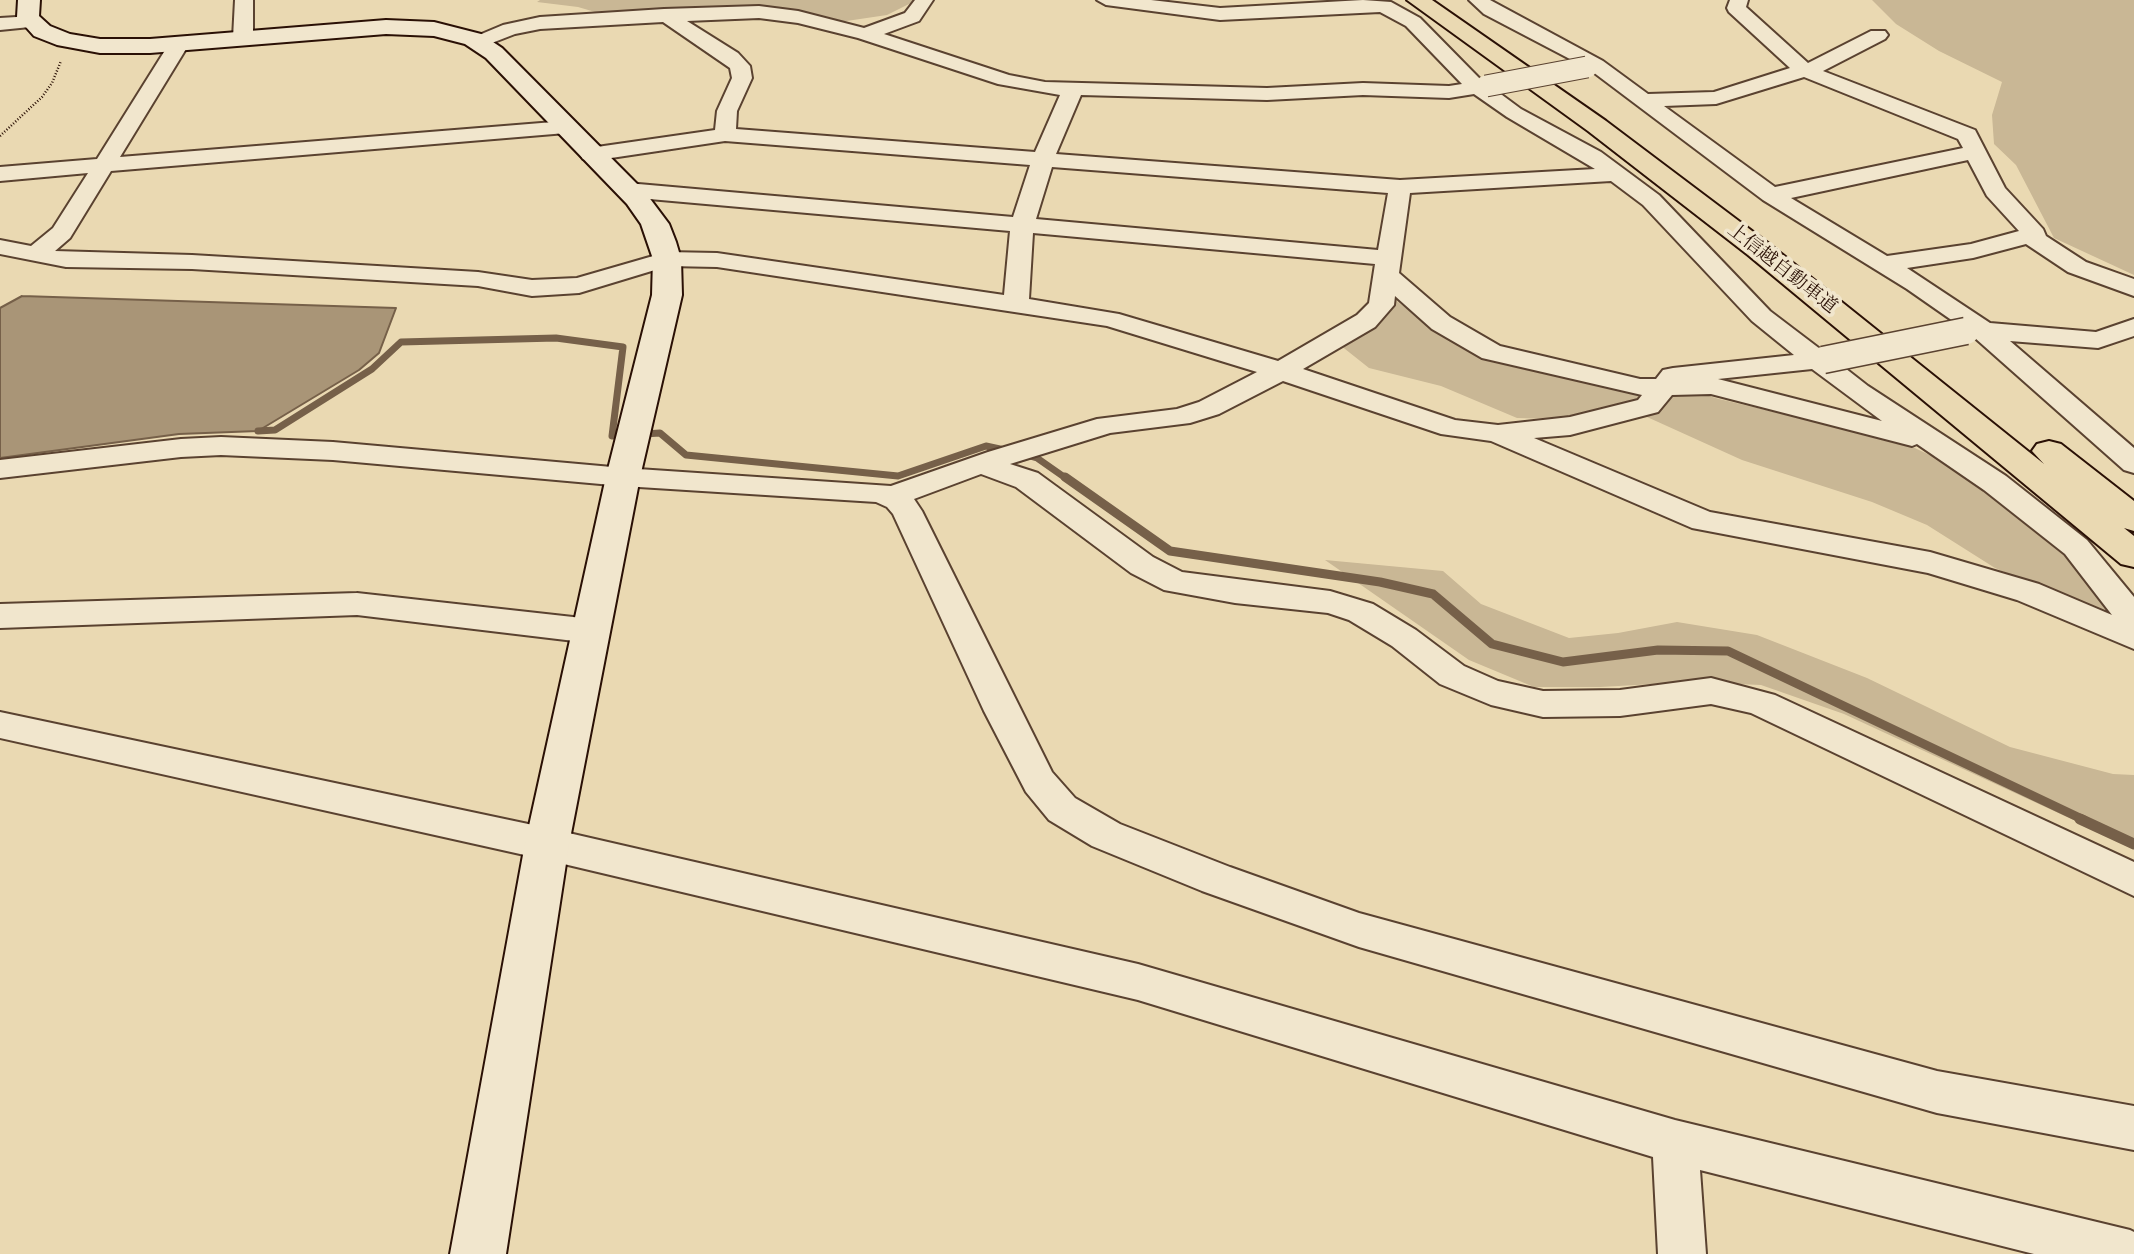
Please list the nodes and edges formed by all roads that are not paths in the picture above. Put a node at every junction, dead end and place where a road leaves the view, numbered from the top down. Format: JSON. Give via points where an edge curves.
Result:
{"nodes":[{"id":1,"x":244,"y":0,"type":"edge"},
{"id":2,"x":710,"y":0,"type":"edge"},
{"id":3,"x":924,"y":0,"type":"edge"},
{"id":4,"x":1106,"y":0,"type":"edge"},
{"id":5,"x":1418,"y":0,"type":"edge"},
{"id":6,"x":1444,"y":0,"type":"edge"},
{"id":7,"x":1478,"y":0,"type":"edge"},
{"id":8,"x":1739,"y":0,"type":"edge"},
{"id":9,"x":1378,"y":3,"type":"edge"},
{"id":10,"x":664,"y":15,"type":"junction"},
{"id":11,"x":21,"y":16,"type":"edge"},
{"id":12,"x":865,"y":34,"type":"junction"},
{"id":13,"x":1878,"y":35,"type":"dead end"},
{"id":14,"x":243,"y":38,"type":"junction"},
{"id":15,"x":479,"y":42,"type":"junction"},
{"id":16,"x":179,"y":44,"type":"junction"},
{"id":17,"x":1591,"y":66,"type":"junction"},
{"id":18,"x":1804,"y":70,"type":"junction"},
{"id":19,"x":1481,"y":86,"type":"junction"},
{"id":20,"x":1072,"y":91,"type":"junction"},
{"id":21,"x":1643,"y":100,"type":"junction"},
{"id":22,"x":565,"y":127,"type":"junction"},
{"id":23,"x":725,"y":135,"type":"junction"},
{"id":24,"x":1975,"y":152,"type":"junction"},
{"id":25,"x":592,"y":154,"type":"junction"},
{"id":26,"x":1043,"y":159,"type":"junction"},
{"id":27,"x":104,"y":165,"type":"junction"},
{"id":28,"x":0,"y":174,"type":"edge"},
{"id":29,"x":1618,"y":174,"type":"junction"},
{"id":30,"x":1399,"y":187,"type":"junction"},
{"id":31,"x":627,"y":190,"type":"junction"},
{"id":32,"x":1771,"y":195,"type":"junction"},
{"id":33,"x":1022,"y":225,"type":"junction"},
{"id":34,"x":2030,"y":236,"type":"junction"},
{"id":35,"x":0,"y":247,"type":"edge"},
{"id":36,"x":36,"y":254,"type":"junction"},
{"id":37,"x":667,"y":259,"type":"junction"},
{"id":38,"x":1883,"y":264,"type":"junction"},
{"id":39,"x":1387,"y":267,"type":"junction"},
{"id":40,"x":2134,"y":288,"type":"edge"},
{"id":41,"x":1016,"y":305,"type":"junction"},
{"id":42,"x":2134,"y":327,"type":"edge"},
{"id":43,"x":1974,"y":330,"type":"junction"},
{"id":44,"x":1819,"y":360,"type":"junction"},
{"id":45,"x":1281,"y":371,"type":"junction"},
{"id":46,"x":1666,"y":385,"type":"junction"},
{"id":47,"x":1997,"y":409,"type":"dead end"},
{"id":48,"x":1497,"y":433,"type":"junction"},
{"id":49,"x":2027,"y":433,"type":"dead end"},
{"id":50,"x":1935,"y":442,"type":"junction"},
{"id":51,"x":989,"y":461,"type":"junction"},
{"id":52,"x":2134,"y":464,"type":"edge"},
{"id":53,"x":0,"y":469,"type":"edge"},
{"id":54,"x":623,"y":478,"type":"junction"},
{"id":55,"x":890,"y":497,"type":"junction"},
{"id":56,"x":2134,"y":519,"type":"edge"},
{"id":57,"x":2134,"y":555,"type":"edge"},
{"id":58,"x":2134,"y":619,"type":"edge"},
{"id":59,"x":4,"y":620,"type":"edge"},
{"id":60,"x":592,"y":631,"type":"junction"},
{"id":61,"x":2134,"y":637,"type":"edge"},
{"id":62,"x":0,"y":724,"type":"edge"},
{"id":63,"x":547,"y":844,"type":"junction"},
{"id":64,"x":2134,"y":880,"type":"edge"},
{"id":65,"x":2134,"y":1128,"type":"edge"},
{"id":66,"x":1675,"y":1142,"type":"junction"},
{"id":67,"x":478,"y":1254,"type":"edge"},
{"id":68,"x":1682,"y":1254,"type":"edge"},
{"id":69,"x":2130,"y":1254,"type":"edge"}],
"edges":[{"from":1,"to":14,"type":"street"},
{"from":2,"to":10,"type":"street"},
{"from":3,"to":12,"type":"street","via":[[912,17]]},
{"from":4,"to":9,"type":"street","via":[[1220,14]]},
{"from":5,"to":57,"type":"highway","name":"上信越自動車道","via":[[1578,112],[1758,249]]},
{"from":6,"to":47,"type":"highway","name":"上信越自動車道","via":[[1698,178]]},
{"from":7,"to":17,"type":"street"},
{"from":8,"to":18,"type":"street","via":[[1736,8]]},
{"from":9,"to":19,"type":"street","via":[[1413,22]]},
{"from":10,"to":12,"type":"street","via":[[758,12]]},
{"from":10,"to":15,"type":"street","via":[[540,23]]},
{"from":10,"to":23,"type":"street","via":[[740,66],[743,78],[727,111]]},
{"from":11,"to":16,"type":"street","via":[[50,36],[69,41],[125,47]]},
{"from":12,"to":20,"type":"street","via":[[1005,80]]},
{"from":13,"to":18,"type":"street","via":[[1827,63]]},
{"from":14,"to":15,"type":"street","via":[[386,27],[434,29]]},
{"from":14,"to":16,"type":"street"},
{"from":15,"to":22,"type":"street"},
{"from":16,"to":27,"type":"street"},
{"from":17,"to":19,"type":"street","bridge":true},
{"from":17,"to":21,"type":"street"},
{"from":18,"to":21,"type":"street","via":[[1716,97]]},
{"from":18,"to":24,"type":"street","via":[[1967,135]]},
{"from":19,"to":20,"type":"street","via":[[1449,92]]},
{"from":19,"to":29,"type":"street","via":[[1514,113]]},
{"from":20,"to":26,"type":"street"},
{"from":21,"to":32,"type":"street"},
{"from":22,"to":25,"type":"street"},
{"from":22,"to":27,"type":"street"},
{"from":23,"to":25,"type":"street"},
{"from":23,"to":26,"type":"street"},
{"from":24,"to":32,"type":"street"},
{"from":24,"to":34,"type":"street","via":[[1995,191],[2035,234]]},
{"from":25,"to":31,"type":"street"},
{"from":26,"to":30,"type":"street"},
{"from":26,"to":33,"type":"street"},
{"from":27,"to":28,"type":"street"},
{"from":27,"to":36,"type":"street","via":[[62,233]]},
{"from":29,"to":30,"type":"street"},
{"from":29,"to":44,"type":"street","via":[[1651,200],[1761,316]]},
{"from":30,"to":39,"type":"street"},
{"from":31,"to":33,"type":"street"},
{"from":31,"to":37,"type":"street","via":[[655,224]]},
{"from":32,"to":38,"type":"street"},
{"from":33,"to":39,"type":"street"},
{"from":33,"to":41,"type":"street"},
{"from":34,"to":38,"type":"street","via":[[1973,251]]},
{"from":34,"to":40,"type":"street","via":[[2077,267]]},
{"from":35,"to":36,"type":"street"},
{"from":36,"to":37,"type":"street","via":[[66,260],[192,262],[478,279],[542,288],[579,285]]},
{"from":37,"to":41,"type":"street","via":[[717,260]]},
{"from":37,"to":54,"type":"street","via":[[667,295]]},
{"from":38,"to":43,"type":"street"},
{"from":39,"to":45,"type":"street","via":[[1381,305],[1366,320]]},
{"from":39,"to":46,"type":"street","via":[[1441,323],[1491,352],[1640,387]]},
{"from":41,"to":45,"type":"street","via":[[1110,318]]},
{"from":42,"to":43,"type":"street","via":[[2098,340]]},
{"from":43,"to":44,"type":"street","bridge":true},
{"from":43,"to":52,"type":"street"},
{"from":44,"to":46,"type":"street","via":[[1673,376]]},
{"from":44,"to":50,"type":"street"},
{"from":45,"to":48,"type":"street","via":[[1451,428]]},
{"from":45,"to":51,"type":"street","via":[[1209,408],[1180,417],[1107,425]]},
{"from":46,"to":48,"type":"street","via":[[1648,406],[1570,426]]},
{"from":46,"to":50,"type":"street","via":[[1711,386]]},
{"from":48,"to":61,"type":"street","via":[[1703,521],[1930,563],[2028,592]]},
{"from":49,"to":56,"type":"highway"},
{"from":50,"to":58,"type":"street","via":[[2076,547]]},
{"from":51,"to":55,"type":"street"},
{"from":51,"to":64,"type":"street","via":[[1027,480],[1142,565],[1175,582],[1330,602],[1360,612],[1394,632],[1452,675],[1491,692],[1543,704],[1620,704],[1711,691],[1740,696]]},
{"from":53,"to":54,"type":"street","via":[[221,446]]},
{"from":54,"to":55,"type":"street","via":[[854,490]]},
{"from":54,"to":60,"type":"street"},
{"from":55,"to":65,"type":"street","via":[[907,511],[1039,782],[1062,809],[1106,835],[1359,930],[1937,1092]]},
{"from":59,"to":60,"type":"street","via":[[357,604]]},
{"from":60,"to":63,"type":"street"},
{"from":62,"to":63,"type":"street"},
{"from":63,"to":66,"type":"street","via":[[1138,982]]},
{"from":63,"to":67,"type":"street"},
{"from":66,"to":68,"type":"street"},
{"from":66,"to":69,"type":"street"}]}
